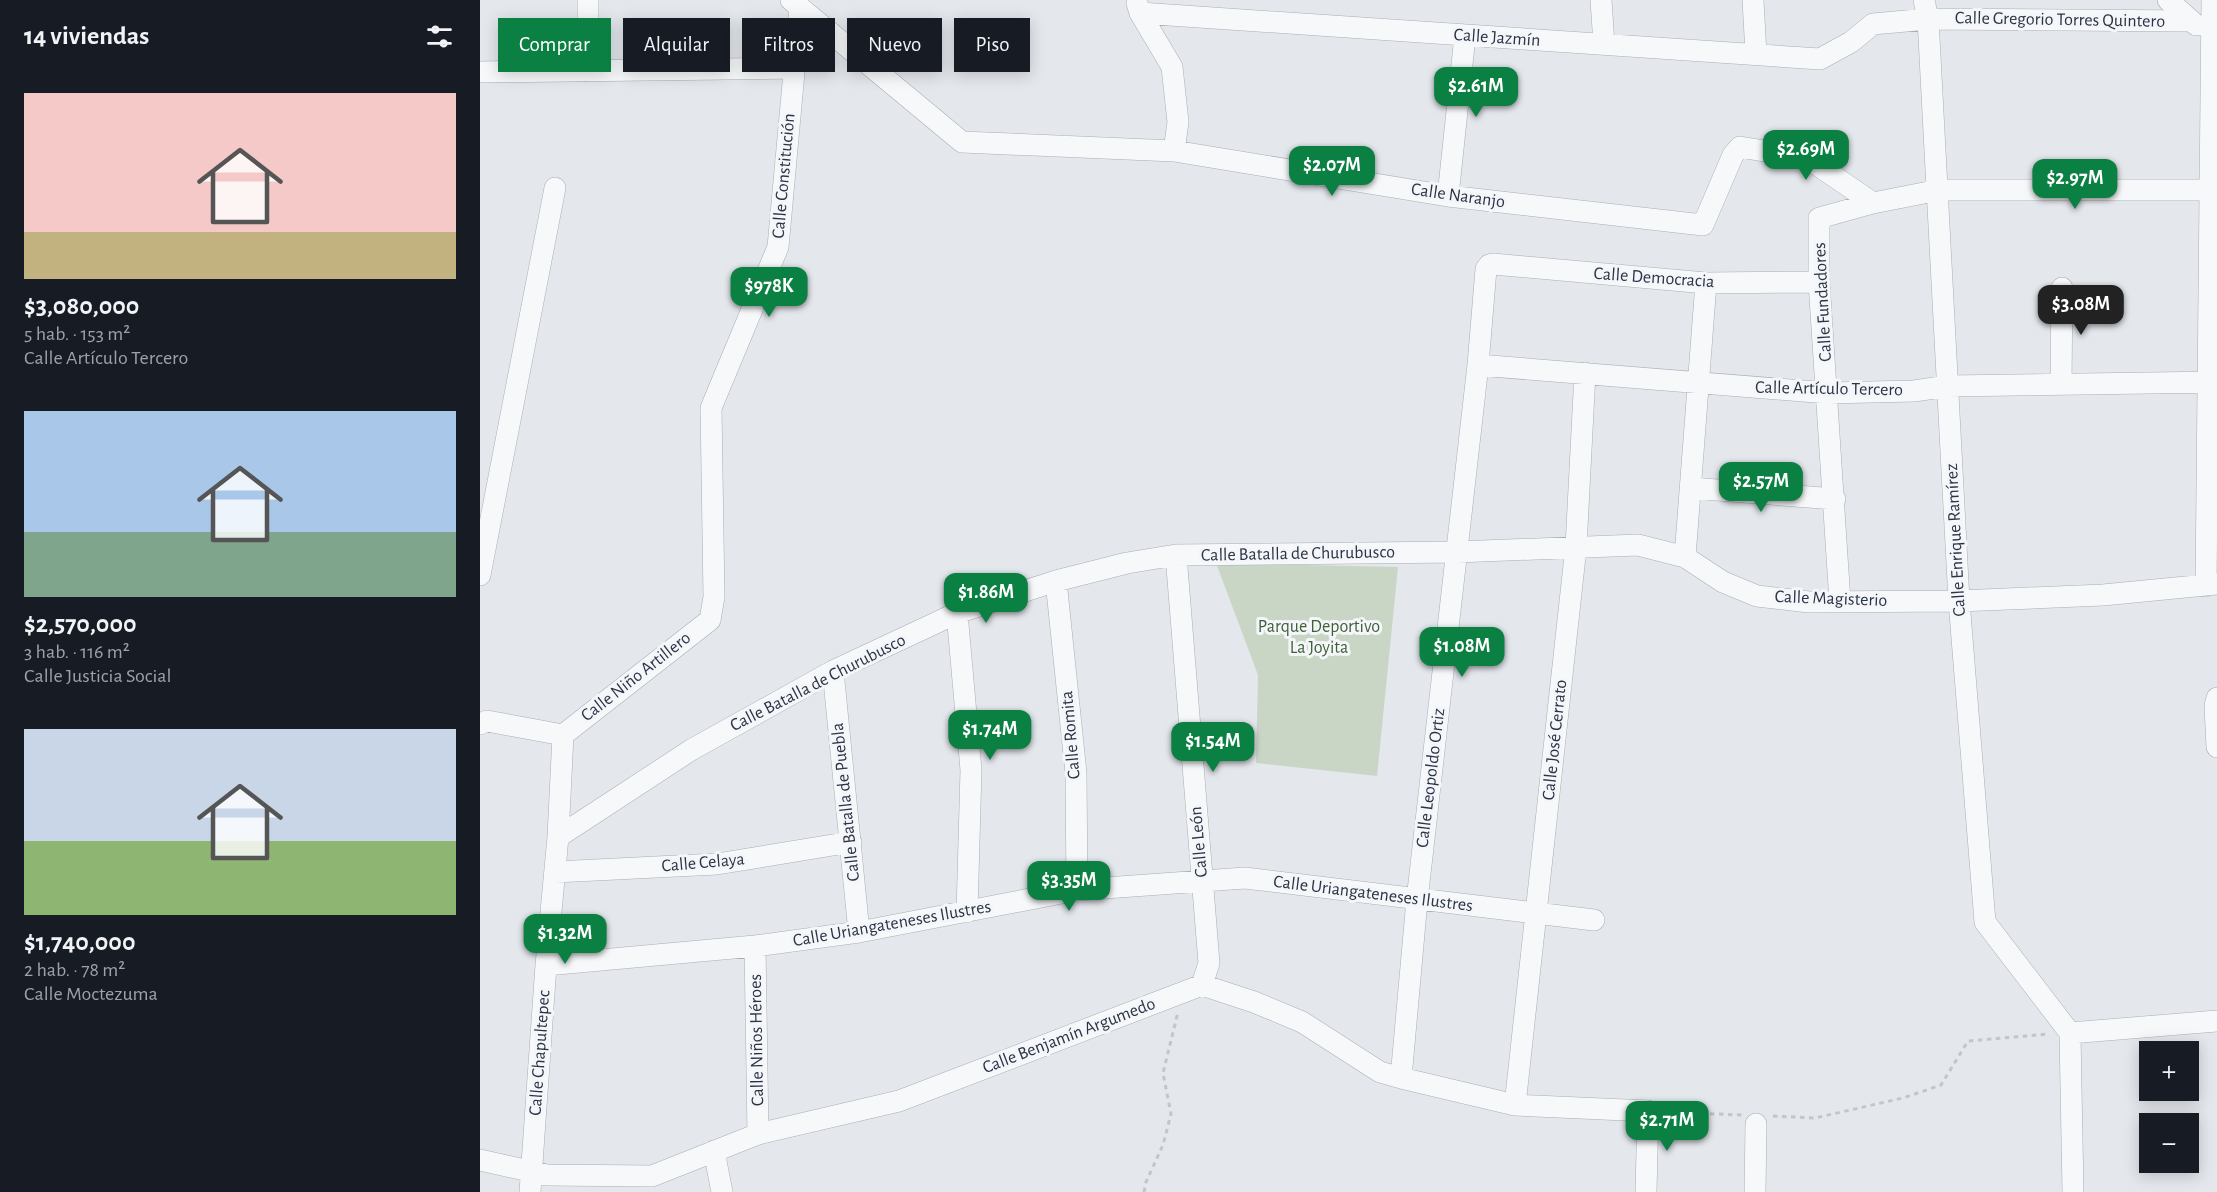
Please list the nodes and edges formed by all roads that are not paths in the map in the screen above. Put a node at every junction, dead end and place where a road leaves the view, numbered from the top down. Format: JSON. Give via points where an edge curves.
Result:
{"nodes":[{"id":1,"x":588,"y":0,"type":"edge"},
{"id":2,"x":1601,"y":0,"type":"edge"},
{"id":3,"x":1753,"y":0,"type":"edge"},
{"id":4,"x":2168,"y":0,"type":"edge"},
{"id":5,"x":2212,"y":0,"type":"edge"},
{"id":6,"x":796,"y":4,"type":"edge"},
{"id":7,"x":1138,"y":6,"type":"edge"},
{"id":8,"x":1926,"y":9,"type":"edge"},
{"id":9,"x":588,"y":18,"type":"edge"},
{"id":10,"x":2191,"y":21,"type":"junction"},
{"id":11,"x":2211,"y":35,"type":"junction"},
{"id":12,"x":1465,"y":36,"type":"junction"},
{"id":13,"x":1851,"y":42,"type":"joint"},
{"id":14,"x":1604,"y":44,"type":"junction"},
{"id":15,"x":1756,"y":54,"type":"junction"},
{"id":16,"x":742,"y":69,"type":"edge"},
{"id":17,"x":611,"y":70,"type":"edge"},
{"id":18,"x":480,"y":72,"type":"edge"},
{"id":19,"x":498,"y":72,"type":"edge"},
{"id":20,"x":795,"y":72,"type":"edge"},
{"id":21,"x":1174,"y":151,"type":"junction"},
{"id":22,"x":555,"y":188,"type":"dead end"},
{"id":23,"x":1939,"y":190,"type":"junction"},
{"id":24,"x":2211,"y":190,"type":"junction"},
{"id":25,"x":1448,"y":196,"type":"junction"},
{"id":26,"x":1873,"y":203,"type":"junction"},
{"id":27,"x":1489,"y":265,"type":"joint"},
{"id":28,"x":1819,"y":282,"type":"junction"},
{"id":29,"x":1706,"y":283,"type":"junction"},
{"id":30,"x":2062,"y":288,"type":"dead end"},
{"id":31,"x":1478,"y":365,"type":"junction"},
{"id":32,"x":1585,"y":373,"type":"junction"},
{"id":33,"x":2213,"y":382,"type":"edge"},
{"id":34,"x":1699,"y":384,"type":"junction"},
{"id":35,"x":2061,"y":384,"type":"junction"},
{"id":36,"x":1948,"y":386,"type":"junction"},
{"id":37,"x":1828,"y":393,"type":"junction"},
{"id":38,"x":1691,"y":488,"type":"junction"},
{"id":39,"x":1834,"y":499,"type":"junction"},
{"id":40,"x":1576,"y":547,"type":"junction"},
{"id":41,"x":1457,"y":552,"type":"junction"},
{"id":42,"x":1176,"y":555,"type":"junction"},
{"id":43,"x":1685,"y":557,"type":"junction"},
{"id":44,"x":480,"y":575,"type":"edge"},
{"id":45,"x":1056,"y":581,"type":"junction"},
{"id":46,"x":2211,"y":585,"type":"edge"},
{"id":47,"x":1959,"y":601,"type":"junction"},
{"id":48,"x":1840,"y":602,"type":"junction"},
{"id":49,"x":957,"y":613,"type":"junction"},
{"id":50,"x":710,"y":620,"type":"joint"},
{"id":51,"x":833,"y":671,"type":"junction"},
{"id":52,"x":2217,"y":698,"type":"edge"},
{"id":53,"x":480,"y":724,"type":"edge"},
{"id":54,"x":563,"y":735,"type":"junction"},
{"id":55,"x":2217,"y":747,"type":"edge"},
{"id":56,"x":558,"y":837,"type":"junction"},
{"id":57,"x":851,"y":842,"type":"junction"},
{"id":58,"x":555,"y":872,"type":"junction"},
{"id":59,"x":1202,"y":879,"type":"junction"},
{"id":60,"x":1077,"y":890,"type":"junction"},
{"id":61,"x":1417,"y":900,"type":"junction"},
{"id":62,"x":967,"y":912,"type":"junction"},
{"id":63,"x":1536,"y":914,"type":"junction"},
{"id":64,"x":1594,"y":920,"type":"dead end"},
{"id":65,"x":859,"y":932,"type":"junction"},
{"id":66,"x":755,"y":946,"type":"junction"},
{"id":67,"x":546,"y":965,"type":"junction"},
{"id":68,"x":1202,"y":985,"type":"junction"},
{"id":69,"x":2217,"y":1021,"type":"edge"},
{"id":70,"x":2070,"y":1033,"type":"junction"},
{"id":71,"x":1401,"y":1078,"type":"junction"},
{"id":72,"x":1515,"y":1105,"type":"junction"},
{"id":73,"x":1756,"y":1118,"type":"road end"},
{"id":74,"x":758,"y":1134,"type":"junction"},
{"id":75,"x":714,"y":1151,"type":"junction"},
{"id":76,"x":480,"y":1160,"type":"edge"},
{"id":77,"x":531,"y":1182,"type":"edge"},
{"id":78,"x":722,"y":1192,"type":"edge"},
{"id":79,"x":1646,"y":1192,"type":"edge"},
{"id":80,"x":1755,"y":1192,"type":"edge"},
{"id":81,"x":2073,"y":1192,"type":"edge"}],
"edges":[{"from":1,"to":9,"type":"street"},
{"from":2,"to":14,"type":"street"},
{"from":3,"to":15,"type":"street"},
{"from":4,"to":10,"type":"street"},
{"from":5,"to":11,"type":"street"},
{"from":6,"to":21,"type":"street","name":"Calle Naranjo","via":[[962,142]]},
{"from":7,"to":12,"type":"street","name":"Calle Jazmín"},
{"from":7,"to":21,"type":"street","via":[[1173,68],[1178,122]]},
{"from":8,"to":10,"type":"street","name":"Calle Gregorio Torres Quintero"},
{"from":8,"to":13,"type":"street","name":"Calle Gregorio Torres Quintero","via":[[1873,24]]},
{"from":8,"to":23,"type":"street","name":"Calle Enrique Ramírez"},
{"from":10,"to":11,"type":"street"},
{"from":11,"to":24,"type":"street"},
{"from":12,"to":14,"type":"street","name":"Calle Jazmín"},
{"from":12,"to":25,"type":"street"},
{"from":13,"to":15,"type":"street","name":"Calle Jazmín","via":[[1820,58]]},
{"from":14,"to":15,"type":"street","name":"Calle Jazmín"},
{"from":16,"to":17,"type":"street"},
{"from":18,"to":19,"type":"street"},
{"from":20,"to":50,"type":"street","name":"Calle Constitución","via":[[778,247],[711,408],[714,597]]},
{"from":21,"to":25,"type":"street","name":"Calle Naranjo"},
{"from":22,"to":44,"type":"street"},
{"from":23,"to":24,"type":"street"},
{"from":23,"to":26,"type":"street"},
{"from":23,"to":36,"type":"street","name":"Calle Enrique Ramírez"},
{"from":24,"to":33,"type":"street"},
{"from":25,"to":26,"type":"street","name":"Calle Naranjo","via":[[1703,225],[1740,147],[1807,158]]},
{"from":26,"to":28,"type":"street","name":"Calle Fundadores","via":[[1819,218]]},
{"from":27,"to":29,"type":"street","name":"Calle Democracia"},
{"from":27,"to":31,"type":"street","name":"Calle Leopoldo Ortiz"},
{"from":28,"to":29,"type":"street","name":"Calle Democracia"},
{"from":28,"to":37,"type":"street","name":"Calle Fundadores"},
{"from":29,"to":34,"type":"street"},
{"from":30,"to":35,"type":"street"},
{"from":31,"to":32,"type":"street","name":"Calle Artículo Tercero"},
{"from":31,"to":41,"type":"street","name":"Calle Leopoldo Ortiz"},
{"from":32,"to":34,"type":"street","name":"Calle Artículo Tercero"},
{"from":32,"to":40,"type":"street","name":"Calle José Cerrato"},
{"from":33,"to":35,"type":"street","name":"Calle Artículo Tercero"},
{"from":33,"to":46,"type":"street"},
{"from":34,"to":37,"type":"street","name":"Calle Artículo Tercero"},
{"from":34,"to":38,"type":"street"},
{"from":35,"to":36,"type":"street","name":"Calle Artículo Tercero"},
{"from":36,"to":37,"type":"street","name":"Calle Artículo Tercero","via":[[1914,391]]},
{"from":36,"to":47,"type":"street","name":"Calle Enrique Ramírez"},
{"from":37,"to":39,"type":"street","name":"Calle Fundadores"},
{"from":38,"to":39,"type":"street"},
{"from":38,"to":43,"type":"street"},
{"from":39,"to":48,"type":"street","name":"Calle Fundadores"},
{"from":40,"to":41,"type":"street","name":"Calle Magisterio"},
{"from":40,"to":43,"type":"street","name":"Calle Magisterio","via":[[1638,545]]},
{"from":40,"to":63,"type":"street","name":"Calle José Cerrato"},
{"from":41,"to":42,"type":"street","name":"Calle Batalla de Churubusco"},
{"from":41,"to":61,"type":"street","name":"Calle Leopoldo Ortiz"},
{"from":42,"to":45,"type":"street","name":"Calle Batalla de Churubusco"},
{"from":42,"to":59,"type":"street","name":"Calle León"},
{"from":43,"to":48,"type":"street","name":"Calle Magisterio","via":[[1723,582],[1757,596]]},
{"from":45,"to":49,"type":"street","name":"Calle Batalla de Churubusco"},
{"from":45,"to":60,"type":"street","name":"Calle Romita","via":[[1076,773]]},
{"from":46,"to":47,"type":"street","name":"Calle Magisterio","via":[[2103,595]]},
{"from":47,"to":48,"type":"street","name":"Calle Magisterio"},
{"from":47,"to":70,"type":"street","name":"Calle Enrique Ramírez","via":[[1985,922]]},
{"from":49,"to":51,"type":"street","name":"Calle Batalla de Churubusco"},
{"from":49,"to":62,"type":"street","via":[[971,770]]},
{"from":50,"to":54,"type":"street","name":"Calle Niño Artillero"},
{"from":51,"to":56,"type":"street","name":"Calle Batalla de Churubusco","via":[[691,750]]},
{"from":51,"to":57,"type":"street","name":"Calle Batalla de Puebla"},
{"from":52,"to":55,"type":"street"},
{"from":53,"to":54,"type":"street","via":[[487,721]]},
{"from":54,"to":56,"type":"street","name":"Calle Chapultepec"},
{"from":56,"to":58,"type":"street","name":"Calle Chapultepec"},
{"from":57,"to":58,"type":"street","name":"Calle Celaya","via":[[717,864]]},
{"from":57,"to":65,"type":"street","name":"Calle Batalla de Puebla"},
{"from":58,"to":67,"type":"street","name":"Calle Chapultepec"},
{"from":59,"to":60,"type":"street","name":"Calle Uriangateneses Ilustres"},
{"from":59,"to":61,"type":"street","name":"Calle Uriangateneses Ilustres","via":[[1245,878]]},
{"from":59,"to":68,"type":"street","name":"Calle León","via":[[1209,963]]},
{"from":60,"to":62,"type":"street","name":"Calle Uriangateneses Ilustres"},
{"from":61,"to":63,"type":"street","name":"Calle Uriangateneses Ilustres"},
{"from":61,"to":71,"type":"street","name":"Calle Leopoldo Ortiz"},
{"from":62,"to":65,"type":"street","name":"Calle Uriangateneses Ilustres"},
{"from":63,"to":64,"type":"street","name":"Calle Uriangateneses Ilustres"},
{"from":63,"to":72,"type":"street","name":"Calle José Cerrato"},
{"from":65,"to":66,"type":"street","name":"Calle Uriangateneses Ilustres"},
{"from":66,"to":67,"type":"street","name":"Calle Uriangateneses Ilustres"},
{"from":66,"to":74,"type":"street","name":"Calle Niños Héroes"},
{"from":67,"to":77,"type":"street","name":"Calle Chapultepec"},
{"from":68,"to":71,"type":"street","via":[[1302,1022],[1380,1072]]},
{"from":68,"to":74,"type":"street","name":"Calle Benjamín Argumedo","via":[[899,1101]]},
{"from":69,"to":70,"type":"street"},
{"from":70,"to":81,"type":"street"},
{"from":71,"to":72,"type":"street"},
{"from":72,"to":79,"type":"street","via":[[1648,1111]]},
{"from":73,"to":80,"type":"street"},
{"from":74,"to":75,"type":"street","name":"Calle Benjamín Argumedo"},
{"from":75,"to":77,"type":"street","name":"Calle Benjamín Argumedo","via":[[652,1176],[547,1175]]},
{"from":75,"to":78,"type":"street"},
{"from":76,"to":77,"type":"street","name":"Calle Benjamín Argumedo"}]}
